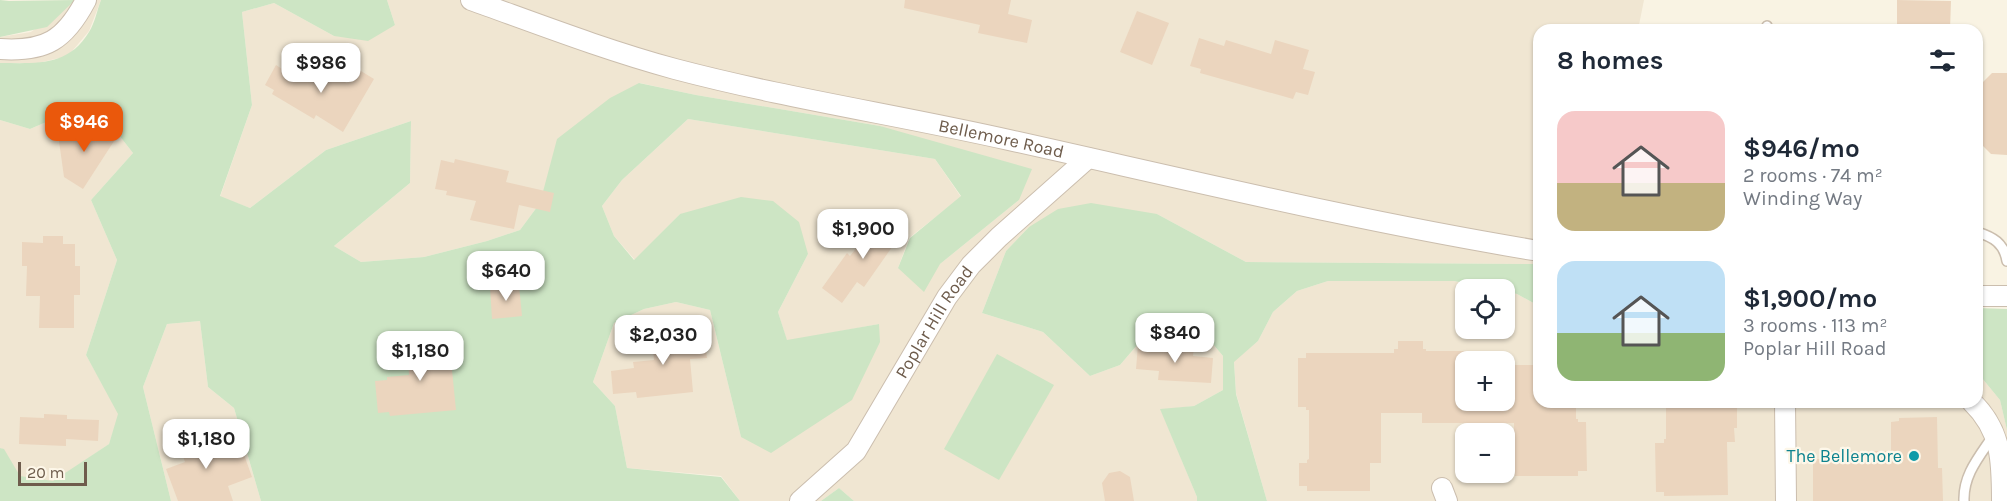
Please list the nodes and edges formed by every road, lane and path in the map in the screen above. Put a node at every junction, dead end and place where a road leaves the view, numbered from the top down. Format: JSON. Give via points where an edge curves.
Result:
{"nodes":[{"id":1,"x":86,"y":0,"type":"edge"},
{"id":2,"x":471,"y":0,"type":"edge"},
{"id":3,"x":0,"y":49,"type":"edge"},
{"id":4,"x":1088,"y":158,"type":"junction"},
{"id":5,"x":1983,"y":234,"type":"edge"},
{"id":6,"x":1533,"y":250,"type":"edge"},
{"id":7,"x":2007,"y":261,"type":"edge"},
{"id":8,"x":1983,"y":296,"type":"edge"},
{"id":9,"x":2007,"y":296,"type":"edge"},
{"id":10,"x":1785,"y":408,"type":"edge"},
{"id":11,"x":1977,"y":408,"type":"edge"},
{"id":12,"x":1994,"y":434,"type":"junction"},
{"id":13,"x":800,"y":501,"type":"edge"},
{"id":14,"x":1786,"y":501,"type":"edge"},
{"id":15,"x":1964,"y":501,"type":"edge"},
{"id":16,"x":2002,"y":501,"type":"edge"}],
"edges":[{"from":1,"to":3,"type":"street","via":[[67,32],[51,42],[31,49]]},
{"from":2,"to":4,"type":"street","name":"Bellemore Road","via":[[674,68]]},
{"from":4,"to":6,"type":"street","name":"Bellemore Road","via":[[1474,241]]},
{"from":4,"to":13,"type":"street","name":"Poplar Hill Road","via":[[971,264],[947,297],[856,451]]},
{"from":5,"to":7,"type":"lane","via":[[1993,237],[2005,251]]},
{"from":8,"to":9,"type":"street"},
{"from":10,"to":14,"type":"street"},
{"from":11,"to":12,"type":"street"},
{"from":12,"to":15,"type":"lane","via":[[1969,472]]},
{"from":12,"to":16,"type":"street","via":[[2002,462]]}]}
